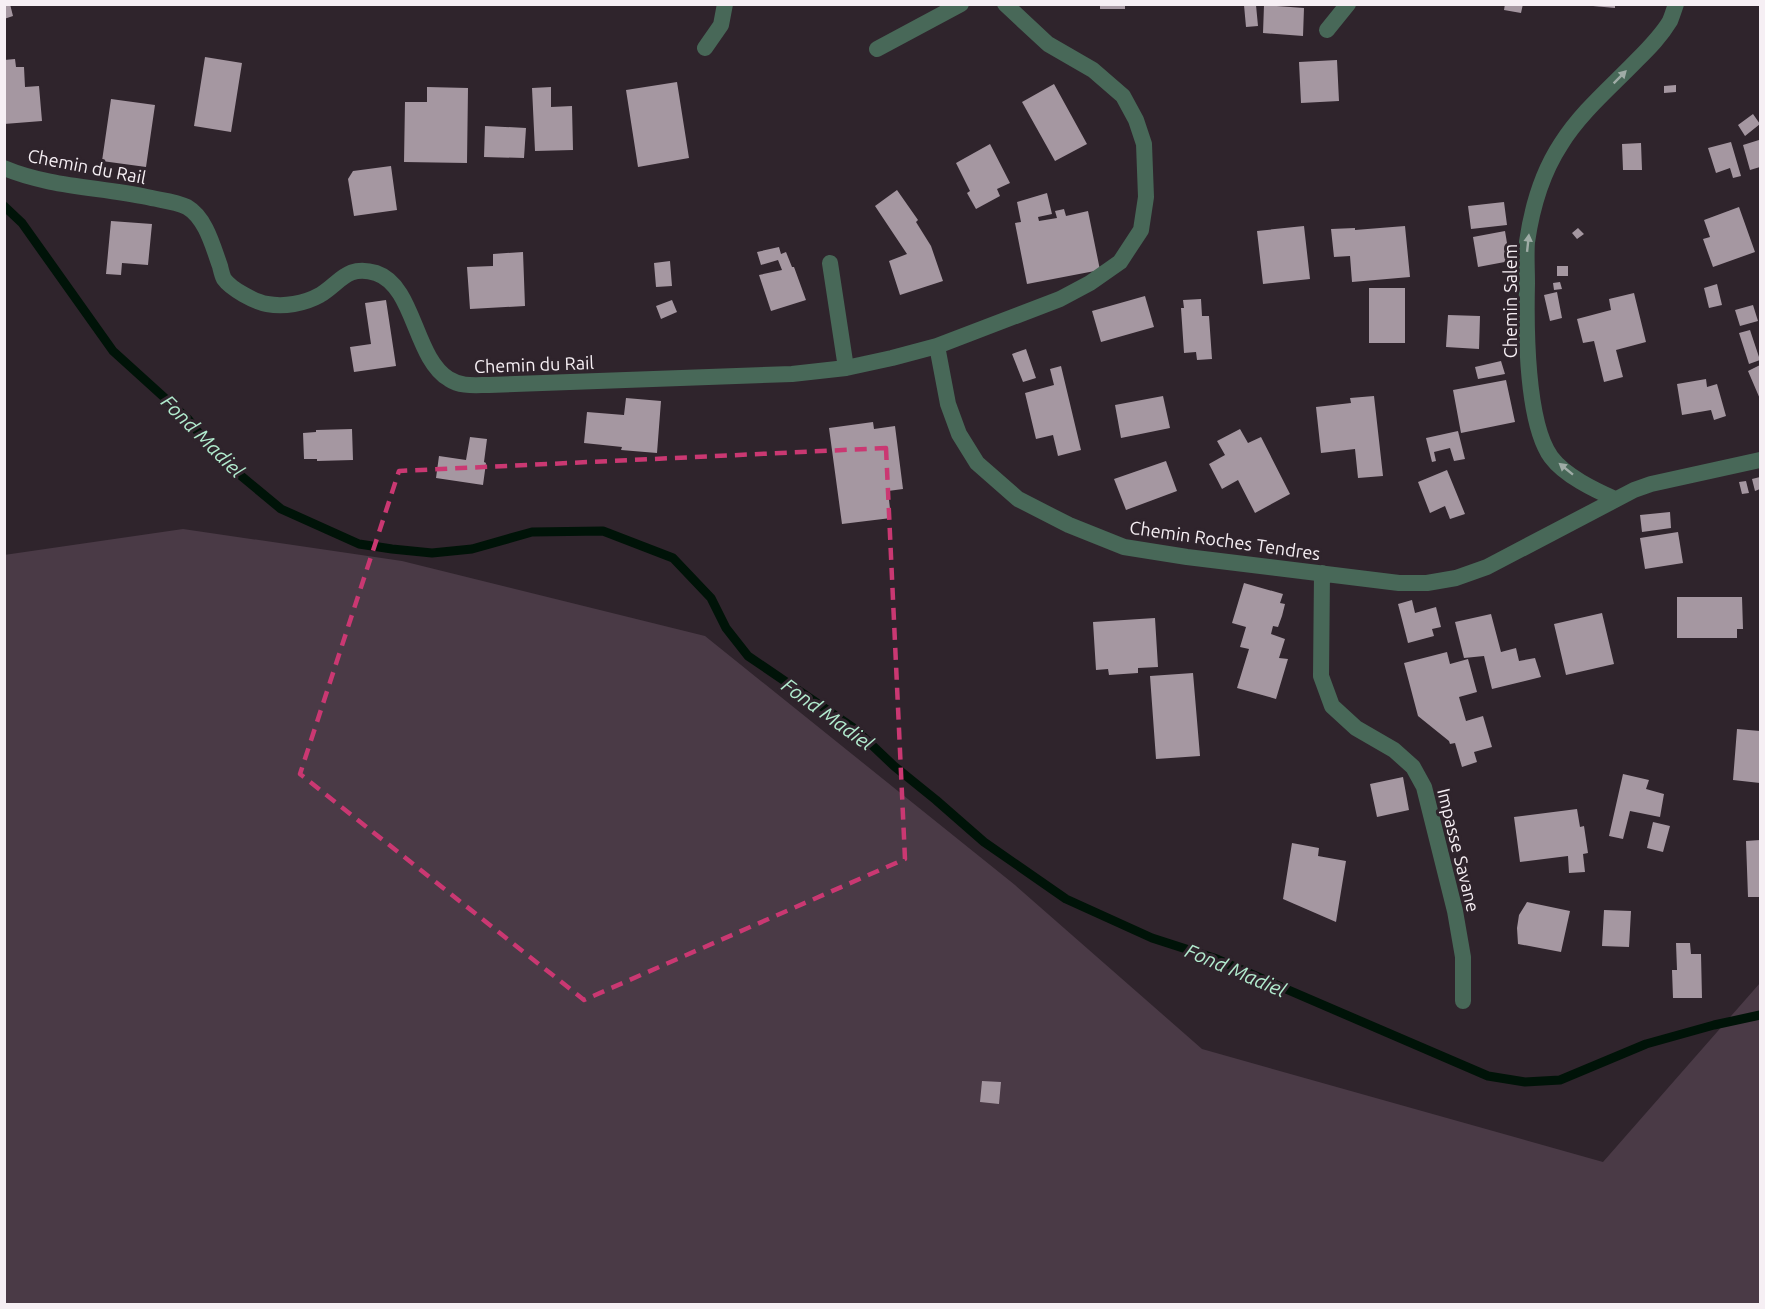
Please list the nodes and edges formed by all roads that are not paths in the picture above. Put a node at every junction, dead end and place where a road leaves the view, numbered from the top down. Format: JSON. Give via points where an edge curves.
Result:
{"nodes":[{"id":1,"x":725,"y":4,"type":"edge"},
{"id":2,"x":962,"y":4,"type":"edge"},
{"id":3,"x":1005,"y":4,"type":"edge"},
{"id":4,"x":1348,"y":4,"type":"edge"},
{"id":5,"x":1676,"y":4,"type":"edge"},
{"id":6,"x":1327,"y":30,"type":"dead end"},
{"id":7,"x":705,"y":48,"type":"dead end"},
{"id":8,"x":877,"y":49,"type":"dead end"},
{"id":9,"x":4,"y":168,"type":"edge"},
{"id":10,"x":830,"y":263,"type":"dead end"},
{"id":11,"x":937,"y":346,"type":"junction"},
{"id":12,"x":846,"y":368,"type":"junction"},
{"id":13,"x":1761,"y":460,"type":"edge"},
{"id":14,"x":1616,"y":499,"type":"junction"},
{"id":15,"x":1322,"y":573,"type":"junction"},
{"id":16,"x":1463,"y":1001,"type":"dead end"}],
"edges":[{"from":1,"to":7,"type":"street","via":[[721,25]]},
{"from":2,"to":8,"type":"street"},
{"from":3,"to":11,"type":"street","via":[[1048,44],[1093,70],[1123,96],[1144,144],[1146,197],[1141,230],[1120,262],[1090,283]]},
{"from":4,"to":6,"type":"street"},
{"from":14,"to":5,"type":"street","name":"Chemin Salem","one_way":true,"via":[[1566,470],[1543,441],[1534,409],[1526,324],[1527,244],[1544,173],[1562,143],[1589,108],[1655,41],[1670,21]]},
{"from":9,"to":12,"type":"street","name":"Chemin du Rail","via":[[48,181],[118,191],[187,208],[199,218],[225,279],[243,295],[265,304],[306,302],[346,274],[376,273],[399,291],[439,371],[463,385],[792,374]]},
{"from":10,"to":12,"type":"street"},
{"from":11,"to":12,"type":"street","name":"Chemin du Rail"},
{"from":11,"to":15,"type":"street","name":"Chemin Roches Tendres","via":[[948,404],[959,434],[977,463],[1018,499],[1124,547]]},
{"from":13,"to":14,"type":"street","name":"Chemin Roches Tendres","via":[[1651,484]]},
{"from":14,"to":15,"type":"street","name":"Chemin Roches Tendres","via":[[1486,567],[1456,578],[1400,583]]},
{"from":15,"to":16,"type":"street","name":"Impasse Savane","via":[[1321,676],[1332,706],[1356,728],[1394,750],[1413,767],[1424,787],[1455,911],[1463,957]]}]}
